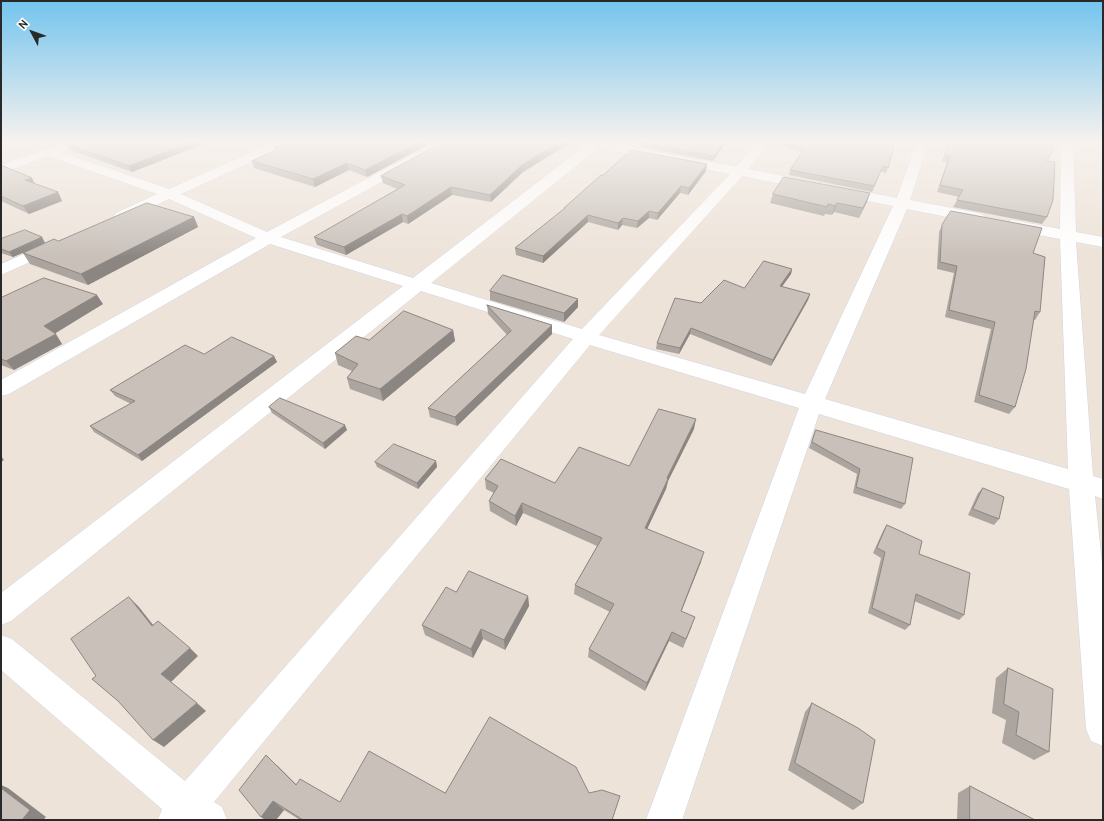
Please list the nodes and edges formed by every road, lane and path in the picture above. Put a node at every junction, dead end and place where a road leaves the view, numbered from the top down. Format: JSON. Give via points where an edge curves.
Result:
{"nodes":[{"id":1,"x":133,"y":181,"type":"edge"},
{"id":2,"x":198,"y":181,"type":"edge"},
{"id":3,"x":372,"y":181,"type":"edge"},
{"id":4,"x":546,"y":181,"type":"edge"},
{"id":5,"x":730,"y":181,"type":"edge"},
{"id":6,"x":788,"y":181,"type":"edge"},
{"id":7,"x":909,"y":181,"type":"edge"},
{"id":8,"x":1067,"y":181,"type":"edge"},
{"id":9,"x":170,"y":194,"type":"junction"},
{"id":10,"x":902,"y":203,"type":"junction"},
{"id":11,"x":106,"y":222,"type":"edge"},
{"id":12,"x":1068,"y":236,"type":"junction"},
{"id":13,"x":268,"y":238,"type":"junction"},
{"id":14,"x":64,"y":241,"type":"edge"},
{"id":15,"x":1103,"y":242,"type":"edge"},
{"id":16,"x":1,"y":270,"type":"edge"},
{"id":17,"x":416,"y":284,"type":"junction"},
{"id":18,"x":586,"y":337,"type":"junction"},
{"id":19,"x":1,"y":389,"type":"edge"},
{"id":20,"x":812,"y":403,"type":"junction"},
{"id":21,"x":1081,"y":482,"type":"junction"},
{"id":22,"x":1103,"y":489,"type":"edge"},
{"id":23,"x":1,"y":611,"type":"edge"},
{"id":24,"x":1,"y":650,"type":"edge"},
{"id":25,"x":1103,"y":729,"type":"edge"},
{"id":26,"x":191,"y":815,"type":"edge"},
{"id":27,"x":664,"y":820,"type":"edge"}],
"edges":[{"from":1,"to":9,"type":"street"},
{"from":2,"to":9,"type":"street"},
{"from":3,"to":13,"type":"street"},
{"from":4,"to":17,"type":"street"},
{"from":5,"to":18,"type":"street"},
{"from":6,"to":10,"type":"street"},
{"from":7,"to":10,"type":"street"},
{"from":8,"to":12,"type":"street"},
{"from":9,"to":11,"type":"street"},
{"from":9,"to":13,"type":"street"},
{"from":10,"to":12,"type":"street"},
{"from":10,"to":20,"type":"street"},
{"from":12,"to":15,"type":"street"},
{"from":12,"to":21,"type":"street"},
{"from":13,"to":17,"type":"street"},
{"from":13,"to":19,"type":"street"},
{"from":14,"to":16,"type":"street"},
{"from":17,"to":18,"type":"street"},
{"from":17,"to":23,"type":"street"},
{"from":18,"to":20,"type":"street"},
{"from":18,"to":26,"type":"street"},
{"from":20,"to":21,"type":"street"},
{"from":20,"to":27,"type":"street"},
{"from":21,"to":22,"type":"street"},
{"from":21,"to":25,"type":"street"},
{"from":24,"to":26,"type":"street"}]}
